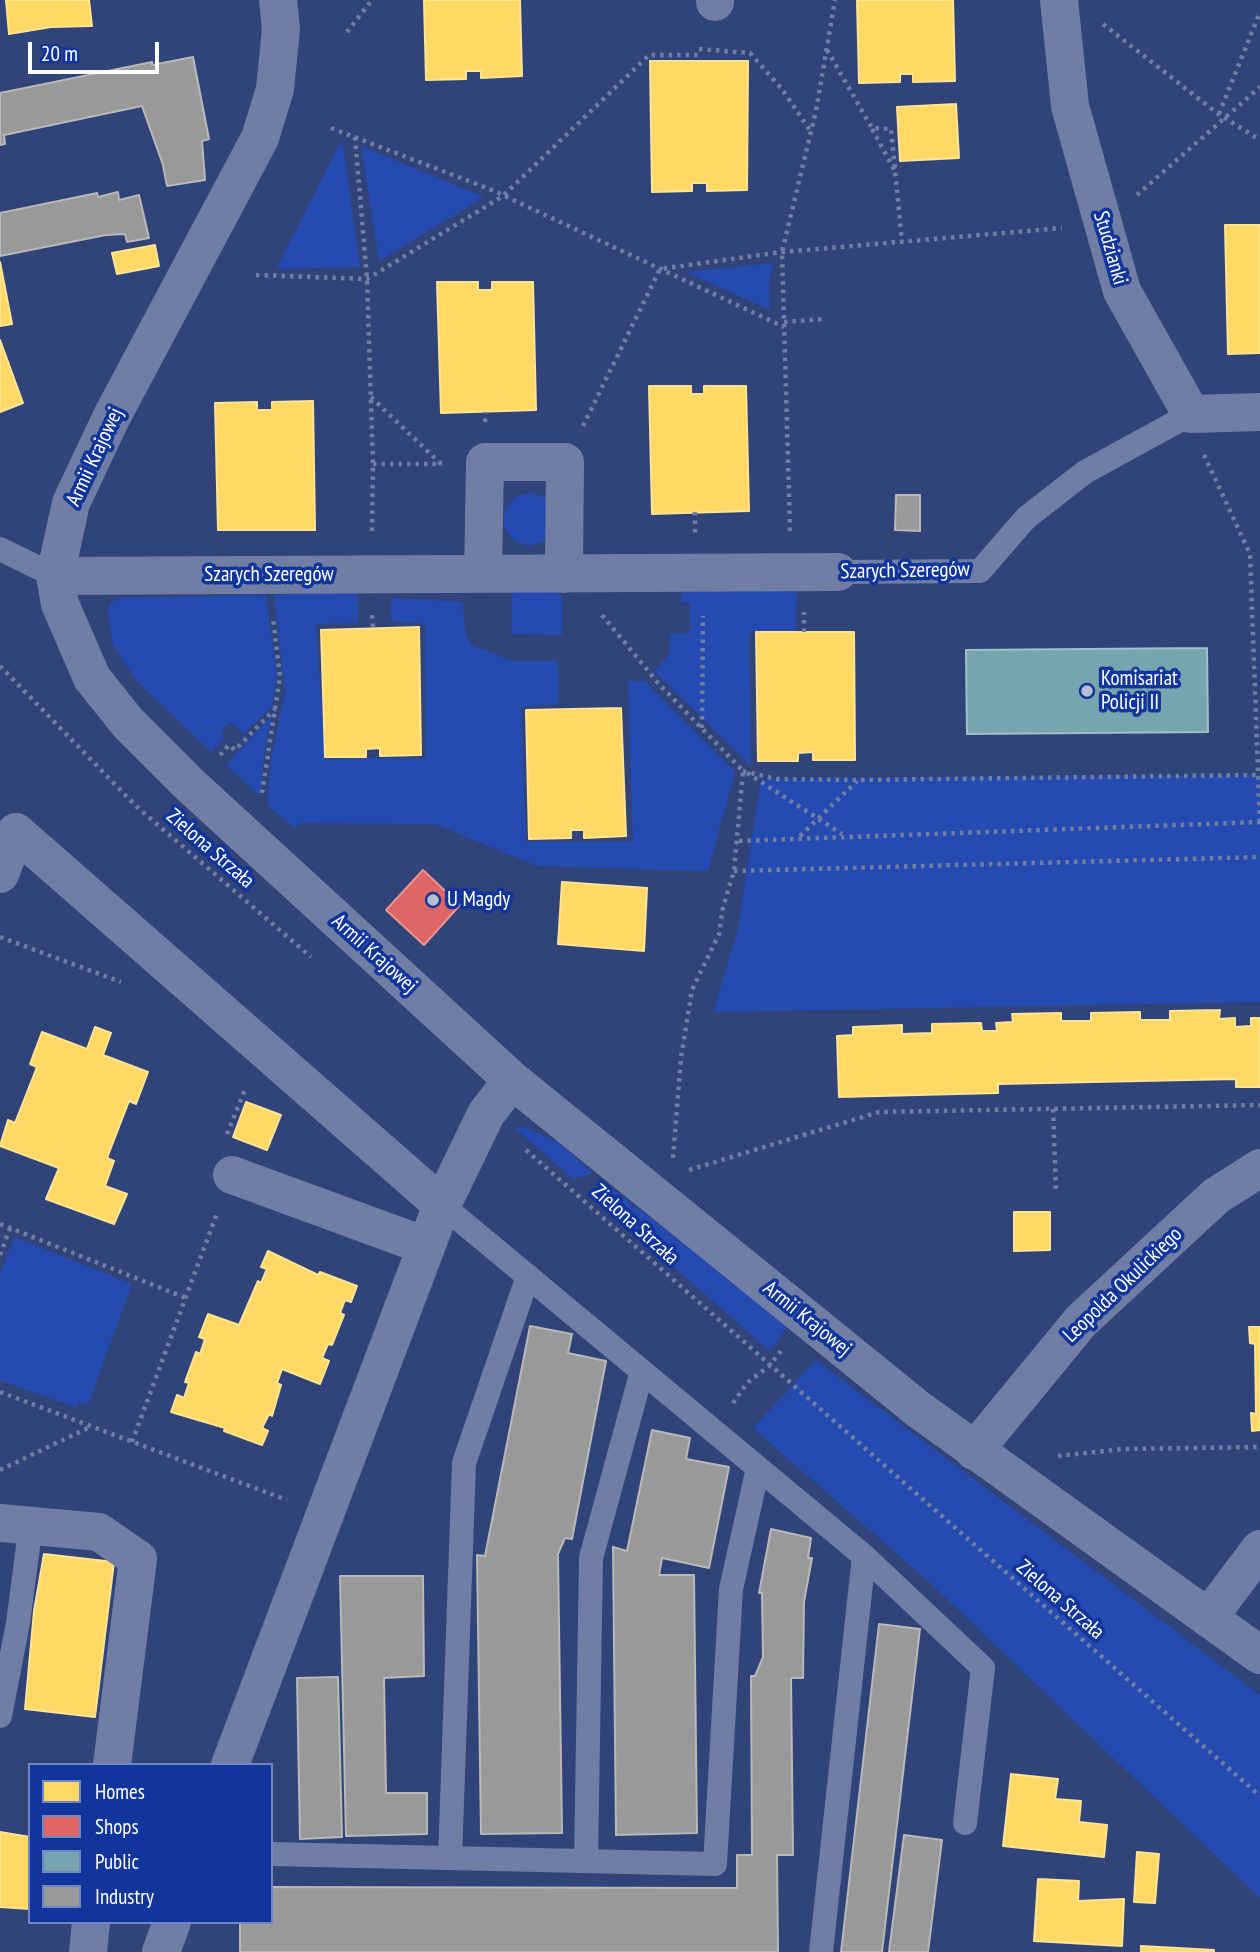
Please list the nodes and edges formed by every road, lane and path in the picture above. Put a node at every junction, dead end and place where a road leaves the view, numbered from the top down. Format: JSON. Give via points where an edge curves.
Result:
{"nodes":[{"id":1,"x":278,"y":0,"type":"edge"},
{"id":2,"x":372,"y":0,"type":"edge"},
{"id":3,"x":835,"y":0,"type":"edge"},
{"id":4,"x":1059,"y":0,"type":"edge"},
{"id":5,"x":1260,"y":12,"type":"edge"},
{"id":6,"x":1099,"y":21,"type":"dead end"},
{"id":7,"x":347,"y":32,"type":"dead end"},
{"id":8,"x":827,"y":50,"type":"junction"},
{"id":9,"x":1260,"y":87,"type":"edge"},
{"id":10,"x":1219,"y":114,"type":"junction"},
{"id":11,"x":1225,"y":118,"type":"junction"},
{"id":12,"x":331,"y":128,"type":"dead end"},
{"id":13,"x":872,"y":128,"type":"junction"},
{"id":14,"x":891,"y":129,"type":"junction"},
{"id":15,"x":898,"y":129,"type":"dead end"},
{"id":16,"x":811,"y":132,"type":"junction"},
{"id":17,"x":355,"y":137,"type":"junction"},
{"id":18,"x":1260,"y":140,"type":"edge"},
{"id":19,"x":896,"y":173,"type":"junction"},
{"id":20,"x":503,"y":196,"type":"junction"},
{"id":21,"x":1104,"y":224,"type":"junction"},
{"id":22,"x":902,"y":242,"type":"junction"},
{"id":23,"x":782,"y":252,"type":"junction"},
{"id":24,"x":660,"y":269,"type":"junction"},
{"id":25,"x":256,"y":275,"type":"dead end"},
{"id":26,"x":367,"y":279,"type":"junction"},
{"id":27,"x":823,"y":319,"type":"dead end"},
{"id":28,"x":784,"y":324,"type":"junction"},
{"id":29,"x":371,"y":396,"type":"junction"},
{"id":30,"x":1260,"y":412,"type":"edge"},
{"id":31,"x":1191,"y":414,"type":"junction"},
{"id":32,"x":485,"y":462,"type":"junction"},
{"id":33,"x":565,"y":463,"type":"junction"},
{"id":34,"x":373,"y":464,"type":"junction"},
{"id":35,"x":441,"y":464,"type":"junction"},
{"id":36,"x":0,"y":549,"type":"edge"},
{"id":37,"x":821,"y":572,"type":"junction"},
{"id":38,"x":703,"y":573,"type":"junction"},
{"id":39,"x":371,"y":574,"type":"junction"},
{"id":40,"x":484,"y":574,"type":"junction"},
{"id":41,"x":566,"y":574,"type":"junction"},
{"id":42,"x":267,"y":575,"type":"junction"},
{"id":43,"x":55,"y":576,"type":"junction"},
{"id":44,"x":373,"y":628,"type":"dead end"},
{"id":45,"x":804,"y":632,"type":"dead end"},
{"id":46,"x":0,"y":666,"type":"edge"},
{"id":47,"x":275,"y":709,"type":"junction"},
{"id":48,"x":702,"y":728,"type":"junction"},
{"id":49,"x":211,"y":764,"type":"dead end"},
{"id":50,"x":743,"y":771,"type":"junction"},
{"id":51,"x":1259,"y":776,"type":"edge"},
{"id":52,"x":858,"y":780,"type":"junction"},
{"id":53,"x":262,"y":797,"type":"dead end"},
{"id":54,"x":818,"y":819,"type":"junction"},
{"id":55,"x":1260,"y":824,"type":"edge"},
{"id":56,"x":8,"y":829,"type":"edge"},
{"id":57,"x":844,"y":835,"type":"junction"},
{"id":58,"x":800,"y":836,"type":"junction"},
{"id":59,"x":739,"y":841,"type":"junction"},
{"id":60,"x":1260,"y":857,"type":"edge"},
{"id":61,"x":734,"y":871,"type":"junction"},
{"id":62,"x":0,"y":874,"type":"edge"},
{"id":63,"x":0,"y":937,"type":"edge"},
{"id":64,"x":168,"y":964,"type":"junction"},
{"id":65,"x":321,"y":966,"type":"dead end"},
{"id":66,"x":262,"y":1047,"type":"junction"},
{"id":67,"x":512,"y":1080,"type":"junction"},
{"id":68,"x":1260,"y":1105,"type":"edge"},
{"id":69,"x":1053,"y":1109,"type":"junction"},
{"id":70,"x":486,"y":1114,"type":"junction"},
{"id":71,"x":1260,"y":1168,"type":"edge"},
{"id":72,"x":672,"y":1169,"type":"dead end"},
{"id":73,"x":679,"y":1174,"type":"dead end"},
{"id":74,"x":232,"y":1175,"type":"junction"},
{"id":75,"x":1056,"y":1192,"type":"dead end"},
{"id":76,"x":442,"y":1205,"type":"junction"},
{"id":77,"x":0,"y":1224,"type":"edge"},
{"id":78,"x":10,"y":1228,"type":"junction"},
{"id":79,"x":426,"y":1246,"type":"junction"},
{"id":80,"x":0,"y":1255,"type":"edge"},
{"id":81,"x":528,"y":1276,"type":"junction"},
{"id":82,"x":186,"y":1298,"type":"junction"},
{"id":83,"x":779,"y":1354,"type":"dead end"},
{"id":84,"x":769,"y":1366,"type":"junction"},
{"id":85,"x":642,"y":1371,"type":"junction"},
{"id":86,"x":0,"y":1392,"type":"edge"},
{"id":87,"x":91,"y":1426,"type":"junction"},
{"id":88,"x":712,"y":1429,"type":"junction"},
{"id":89,"x":132,"y":1442,"type":"junction"},
{"id":90,"x":1260,"y":1447,"type":"edge"},
{"id":91,"x":974,"y":1451,"type":"junction"},
{"id":92,"x":1049,"y":1456,"type":"dead end"},
{"id":93,"x":758,"y":1468,"type":"junction"},
{"id":94,"x":0,"y":1470,"type":"edge"},
{"id":95,"x":324,"y":1514,"type":"junction"},
{"id":96,"x":15,"y":1524,"type":"edge"},
{"id":97,"x":1260,"y":1549,"type":"edge"},
{"id":98,"x":864,"y":1556,"type":"junction"},
{"id":99,"x":1208,"y":1618,"type":"junction"},
{"id":100,"x":1260,"y":1654,"type":"edge"},
{"id":101,"x":0,"y":1716,"type":"edge"},
{"id":102,"x":111,"y":1763,"type":"edge"},
{"id":103,"x":231,"y":1763,"type":"edge"},
{"id":104,"x":1260,"y":1796,"type":"edge"},
{"id":105,"x":965,"y":1823,"type":"dead end"},
{"id":106,"x":273,"y":1854,"type":"edge"},
{"id":107,"x":450,"y":1858,"type":"junction"},
{"id":108,"x":586,"y":1861,"type":"junction"},
{"id":109,"x":91,"y":1924,"type":"edge"},
{"id":110,"x":171,"y":1924,"type":"edge"},
{"id":111,"x":88,"y":1952,"type":"edge"},
{"id":112,"x":161,"y":1952,"type":"edge"},
{"id":113,"x":821,"y":1952,"type":"edge"}],
"edges":[{"from":1,"to":43,"type":"street","name":"Armii Krajowej","via":[[281,29],[275,89],[260,138],[111,418],[71,503]]},
{"from":2,"to":7,"type":"path"},
{"from":3,"to":8,"type":"path"},
{"from":4,"to":21,"type":"street","name":"Studzianki","via":[[1070,106]]},
{"from":5,"to":10,"type":"path"},
{"from":6,"to":10,"type":"path"},
{"from":8,"to":13,"type":"path"},
{"from":8,"to":16,"type":"path"},
{"from":9,"to":11,"type":"path"},
{"from":10,"to":11,"type":"path"},
{"from":11,"to":18,"type":"path"},
{"from":11,"to":21,"type":"path"},
{"from":12,"to":17,"type":"path"},
{"from":13,"to":14,"type":"path"},
{"from":13,"to":19,"type":"path"},
{"from":14,"to":15,"type":"path"},
{"from":14,"to":19,"type":"path"},
{"from":16,"to":20,"type":"path","via":[[750,53],[649,55]]},
{"from":16,"to":23,"type":"path"},
{"from":17,"to":20,"type":"path"},
{"from":17,"to":26,"type":"path"},
{"from":19,"to":22,"type":"path"},
{"from":20,"to":24,"type":"path"},
{"from":20,"to":26,"type":"path"},
{"from":21,"to":22,"type":"path"},
{"from":21,"to":31,"type":"street","name":"Studzianki","via":[[1122,291]]},
{"from":22,"to":23,"type":"path"},
{"from":23,"to":24,"type":"path"},
{"from":23,"to":28,"type":"path"},
{"from":24,"to":28,"type":"path"},
{"from":24,"to":33,"type":"path"},
{"from":25,"to":26,"type":"path"},
{"from":26,"to":29,"type":"path"},
{"from":27,"to":28,"type":"path"},
{"from":28,"to":37,"type":"path","via":[[791,556]]},
{"from":29,"to":34,"type":"path"},
{"from":29,"to":35,"type":"path"},
{"from":30,"to":31,"type":"street"},
{"from":31,"to":37,"type":"lane","name":"Szarych Szeregów","via":[[1085,471],[1026,518],[980,571]]},
{"from":31,"to":51,"type":"path","via":[[1209,472],[1250,554]]},
{"from":32,"to":33,"type":"street"},
{"from":32,"to":35,"type":"path"},
{"from":32,"to":40,"type":"street"},
{"from":33,"to":41,"type":"street"},
{"from":34,"to":35,"type":"path"},
{"from":34,"to":39,"type":"path"},
{"from":36,"to":43,"type":"lane"},
{"from":37,"to":38,"type":"street","name":"Szarych Szeregów"},
{"from":37,"to":45,"type":"path"},
{"from":38,"to":41,"type":"street","name":"Szarych Szeregów"},
{"from":38,"to":48,"type":"path"},
{"from":39,"to":40,"type":"street","name":"Szarych Szeregów"},
{"from":39,"to":42,"type":"street","name":"Szarych Szeregów"},
{"from":39,"to":44,"type":"path"},
{"from":40,"to":41,"type":"street","name":"Szarych Szeregów"},
{"from":41,"to":48,"type":"path"},
{"from":42,"to":43,"type":"street","name":"Szarych Szeregów"},
{"from":42,"to":47,"type":"path","via":[[280,677]]},
{"from":43,"to":67,"type":"street","name":"Armii Krajowej","via":[[60,604],[92,678],[128,723]]},
{"from":46,"to":65,"type":"path","name":"Zielona Strzała","via":[[137,807]]},
{"from":47,"to":49,"type":"path","via":[[235,750],[229,745]]},
{"from":47,"to":53,"type":"path"},
{"from":48,"to":50,"type":"path"},
{"from":50,"to":52,"type":"path","via":[[776,779]]},
{"from":50,"to":54,"type":"path"},
{"from":50,"to":59,"type":"path"},
{"from":51,"to":52,"type":"path"},
{"from":51,"to":55,"type":"path"},
{"from":52,"to":54,"type":"path"},
{"from":54,"to":57,"type":"path"},
{"from":54,"to":58,"type":"path"},
{"from":55,"to":57,"type":"path"},
{"from":56,"to":62,"type":"street"},
{"from":56,"to":64,"type":"street"},
{"from":57,"to":58,"type":"path"},
{"from":58,"to":59,"type":"path"},
{"from":59,"to":61,"type":"path"},
{"from":60,"to":61,"type":"path"},
{"from":61,"to":72,"type":"path","via":[[719,934],[692,990]]},
{"from":63,"to":64,"type":"path","via":[[122,982]]},
{"from":64,"to":66,"type":"street"},
{"from":66,"to":74,"type":"path","via":[[214,1167]]},
{"from":66,"to":76,"type":"street"},
{"from":67,"to":70,"type":"street"},
{"from":67,"to":91,"type":"street","name":"Armii Krajowej"},
{"from":68,"to":69,"type":"path"},
{"from":69,"to":73,"type":"path","via":[[879,1112]]},
{"from":69,"to":75,"type":"path"},
{"from":70,"to":76,"type":"street"},
{"from":70,"to":84,"type":"path","name":"Zielona Strzała"},
{"from":71,"to":91,"type":"street","name":"Leopolda Okulickiego","via":[[1216,1196],[1081,1321]]},
{"from":74,"to":79,"type":"street"},
{"from":74,"to":82,"type":"path"},
{"from":76,"to":79,"type":"street"},
{"from":76,"to":81,"type":"lane"},
{"from":77,"to":78,"type":"path"},
{"from":78,"to":80,"type":"path"},
{"from":78,"to":82,"type":"path"},
{"from":79,"to":95,"type":"street"},
{"from":81,"to":85,"type":"lane"},
{"from":81,"to":107,"type":"lane","via":[[464,1463]]},
{"from":82,"to":89,"type":"path"},
{"from":83,"to":84,"type":"path"},
{"from":84,"to":88,"type":"path","via":[[747,1383]]},
{"from":84,"to":104,"type":"path","name":"Zielona Strzała"},
{"from":85,"to":88,"type":"lane"},
{"from":85,"to":108,"type":"lane","via":[[591,1558]]},
{"from":86,"to":87,"type":"path"},
{"from":87,"to":89,"type":"path"},
{"from":87,"to":94,"type":"path"},
{"from":88,"to":93,"type":"lane"},
{"from":89,"to":95,"type":"path"},
{"from":90,"to":92,"type":"path","via":[[1124,1449]]},
{"from":91,"to":99,"type":"street","name":"Armii Krajowej"},
{"from":93,"to":98,"type":"lane"},
{"from":93,"to":108,"type":"lane","via":[[731,1589],[715,1864]]},
{"from":95,"to":103,"type":"street"},
{"from":96,"to":101,"type":"lane","via":[[18,1623]]},
{"from":96,"to":102,"type":"street","via":[[100,1532],[138,1559]]},
{"from":97,"to":99,"type":"street"},
{"from":98,"to":105,"type":"lane","via":[[983,1668]]},
{"from":98,"to":113,"type":"lane"},
{"from":99,"to":100,"type":"street","name":"Armii Krajowej"},
{"from":106,"to":107,"type":"lane"},
{"from":107,"to":108,"type":"lane"},
{"from":109,"to":111,"type":"street"},
{"from":110,"to":112,"type":"street"}]}
